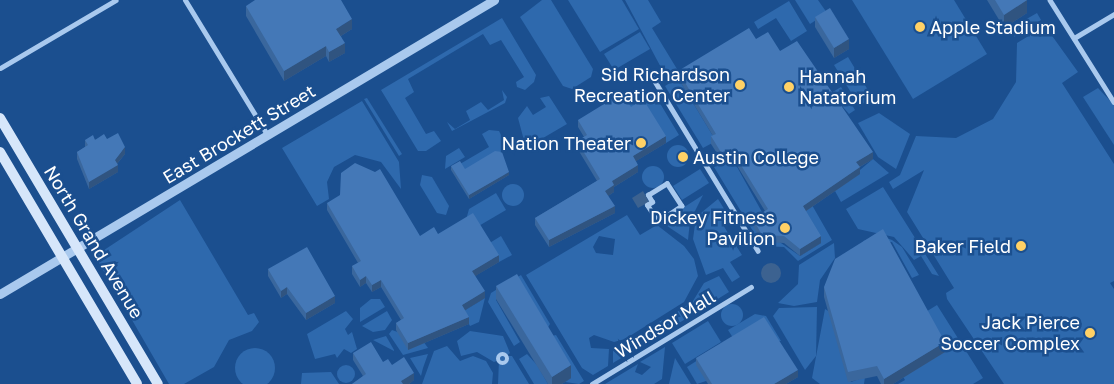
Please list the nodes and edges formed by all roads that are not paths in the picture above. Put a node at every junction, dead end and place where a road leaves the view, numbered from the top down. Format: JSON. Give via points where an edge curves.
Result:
{"nodes":[{"id":1,"x":116,"y":0,"type":"edge"},
{"id":2,"x":185,"y":0,"type":"edge"},
{"id":3,"x":494,"y":0,"type":"edge"},
{"id":4,"x":1050,"y":0,"type":"edge"},
{"id":5,"x":1114,"y":14,"type":"edge"},
{"id":6,"x":1074,"y":38,"type":"junction"},
{"id":7,"x":0,"y":68,"type":"edge"},
{"id":8,"x":653,"y":78,"type":"dead end"},
{"id":9,"x":1114,"y":102,"type":"edge"},
{"id":10,"x":0,"y":118,"type":"edge"},
{"id":11,"x":268,"y":136,"type":"junction"},
{"id":12,"x":0,"y":152,"type":"edge"},
{"id":13,"x":682,"y":206,"type":"joint"},
{"id":14,"x":79,"y":247,"type":"junction"},
{"id":15,"x":758,"y":251,"type":"dead end"},
{"id":16,"x":63,"y":257,"type":"junction"},
{"id":17,"x":751,"y":287,"type":"dead end"},
{"id":18,"x":0,"y":294,"type":"edge"},
{"id":19,"x":137,"y":384,"type":"edge"},
{"id":20,"x":158,"y":384,"type":"edge"},
{"id":21,"x":592,"y":384,"type":"edge"}],
"edges":[{"from":1,"to":7,"type":"street"},
{"from":2,"to":11,"type":"street"},
{"from":3,"to":11,"type":"street","name":"East Brockett Street"},
{"from":4,"to":6,"type":"street"},
{"from":5,"to":6,"type":"street"},
{"from":6,"to":9,"type":"street"},
{"from":8,"to":15,"type":"street"},
{"from":10,"to":14,"type":"main road","name":"North Grand Avenue"},
{"from":11,"to":14,"type":"street","name":"East Brockett Street"},
{"from":12,"to":16,"type":"main road","name":"North Grand Avenue"},
{"from":13,"to":13,"type":"street","via":[[658,222],[647,205],[652,202],[648,195],[667,183]]},
{"from":14,"to":16,"type":"street","name":"East Brockett Street"},
{"from":14,"to":20,"type":"main road","name":"North Grand Avenue"},
{"from":16,"to":18,"type":"street","name":"East Brockett Street"},
{"from":16,"to":19,"type":"main road","name":"North Grand Avenue"},
{"from":17,"to":21,"type":"street","name":"Windsor Mall"}]}
